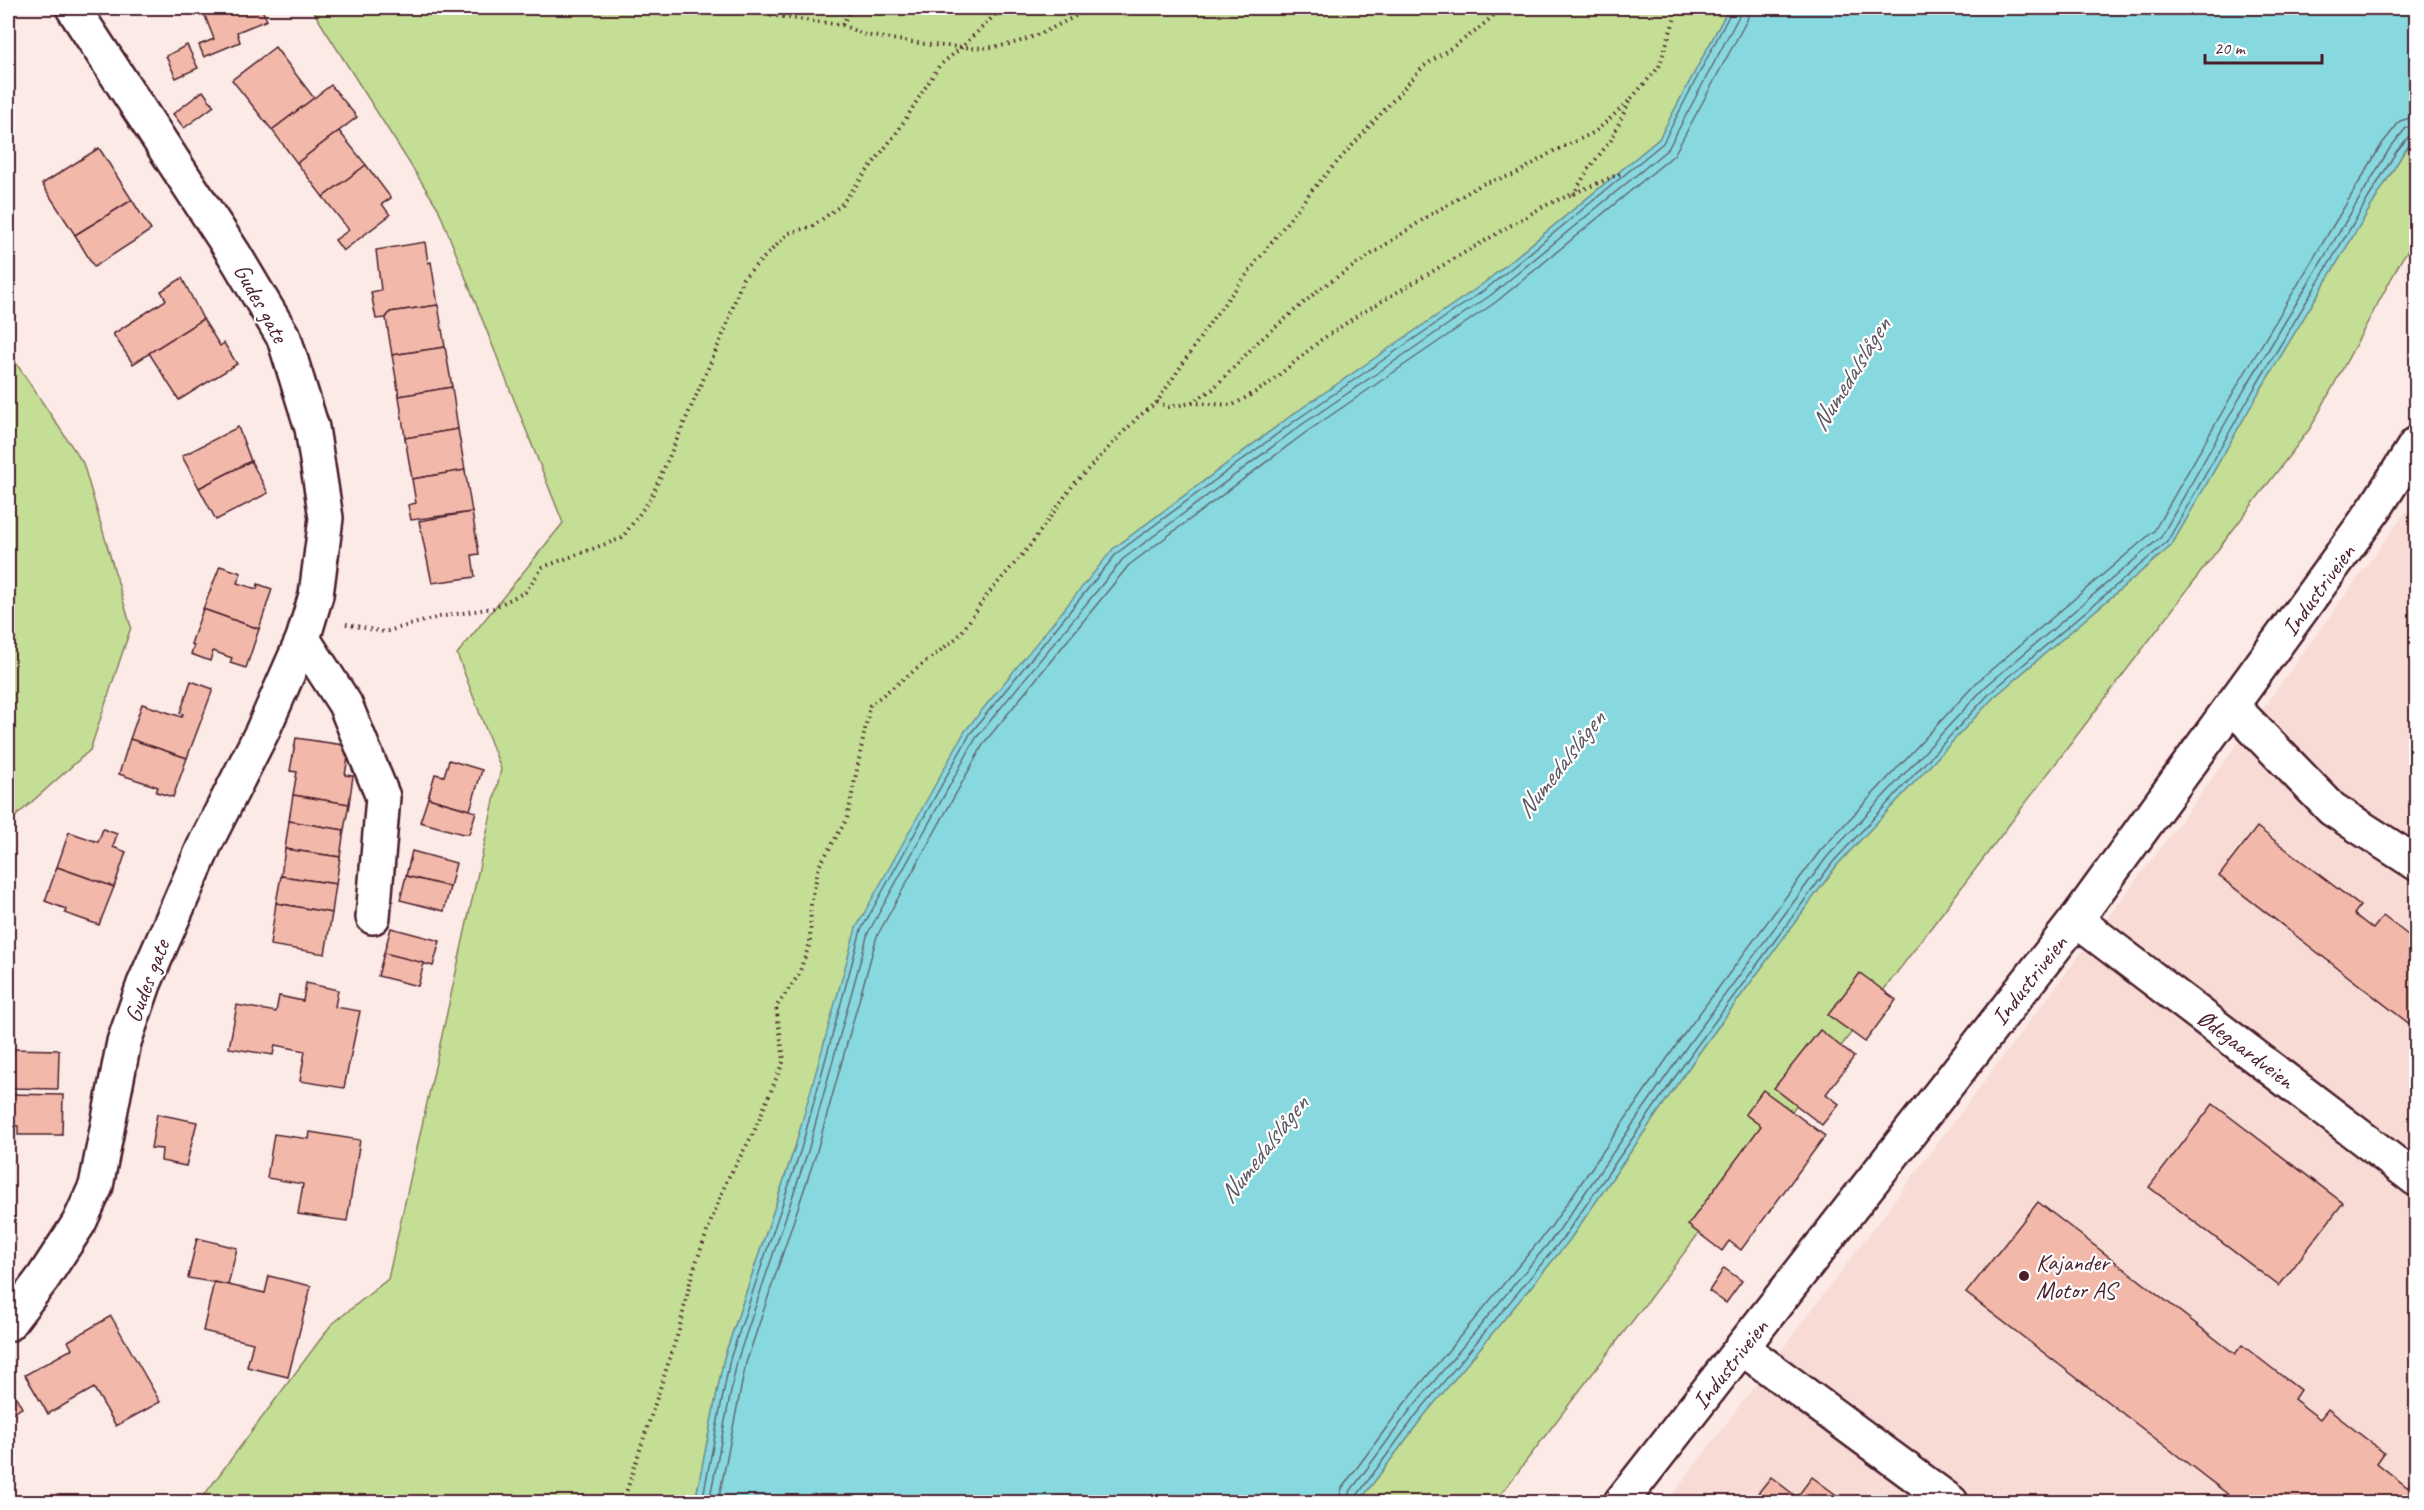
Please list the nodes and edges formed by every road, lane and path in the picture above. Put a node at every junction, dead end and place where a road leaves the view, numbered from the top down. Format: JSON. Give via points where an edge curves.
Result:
{"nodes":[{"id":1,"x":73,"y":8,"type":"edge"},
{"id":2,"x":717,"y":8,"type":"edge"},
{"id":3,"x":852,"y":8,"type":"edge"},
{"id":4,"x":1002,"y":8,"type":"edge"},
{"id":5,"x":1091,"y":8,"type":"edge"},
{"id":6,"x":1502,"y":8,"type":"edge"},
{"id":7,"x":1678,"y":8,"type":"edge"},
{"id":8,"x":842,"y":25,"type":"junction"},
{"id":9,"x":962,"y":47,"type":"junction"},
{"id":10,"x":1629,"y":101,"type":"junction"},
{"id":11,"x":1624,"y":172,"type":"dead end"},
{"id":12,"x":1573,"y":196,"type":"junction"},
{"id":13,"x":1156,"y":402,"type":"junction"},
{"id":14,"x":1191,"y":403,"type":"junction"},
{"id":15,"x":2416,"y":444,"type":"edge"},
{"id":16,"x":307,"y":627,"type":"junction"},
{"id":17,"x":2233,"y":707,"type":"junction"},
{"id":18,"x":2416,"y":863,"type":"edge"},
{"id":19,"x":373,"y":917,"type":"dead end"},
{"id":20,"x":2076,"y":920,"type":"junction"},
{"id":21,"x":2416,"y":1179,"type":"edge"},
{"id":22,"x":8,"y":1324,"type":"edge"},
{"id":23,"x":1742,"y":1348,"type":"junction"},
{"id":24,"x":623,"y":1503,"type":"edge"},
{"id":25,"x":1621,"y":1503,"type":"edge"},
{"id":26,"x":1951,"y":1503,"type":"edge"}],
"edges":[{"from":1,"to":16,"type":"street","name":"Gudes gate","via":[[234,254],[284,338],[312,429],[326,518],[316,595]]},
{"from":2,"to":8,"type":"path"},
{"from":3,"to":8,"type":"path"},
{"from":4,"to":9,"type":"path"},
{"from":5,"to":9,"type":"path","via":[[1033,38],[989,49]]},
{"from":6,"to":13,"type":"path","via":[[1424,66],[1312,189],[1214,317]]},
{"from":7,"to":10,"type":"path","via":[[1659,67]]},
{"from":8,"to":9,"type":"path","via":[[865,35]]},
{"from":9,"to":16,"type":"path","via":[[939,66],[898,131],[841,205],[813,226],[789,233],[743,278],[725,330],[651,498],[622,538],[543,567],[525,592],[493,608],[384,632]]},
{"from":10,"to":12,"type":"path","via":[[1611,140]]},
{"from":10,"to":14,"type":"path","via":[[1595,132],[1516,174],[1482,184],[1320,288],[1258,342],[1213,389]]},
{"from":11,"to":12,"type":"path"},
{"from":12,"to":14,"type":"path","via":[[1544,206],[1360,314],[1321,340],[1266,386],[1233,405]]},
{"from":13,"to":14,"type":"path","via":[[1169,407]]},
{"from":13,"to":24,"type":"path","via":[[1073,485],[959,636],[870,705],[848,819],[819,866],[811,904],[810,943],[798,976],[776,1007],[784,1060],[711,1221]]},
{"from":15,"to":17,"type":"street","name":"Industriveien","via":[[2376,507]]},
{"from":16,"to":19,"type":"street","via":[[345,704],[383,797]]},
{"from":16,"to":22,"type":"street","name":"Gudes gate","via":[[144,984],[124,1042],[96,1186],[79,1223]]},
{"from":17,"to":18,"type":"street","via":[[2332,809]]},
{"from":17,"to":20,"type":"street","name":"Industriveien"},
{"from":20,"to":21,"type":"street","name":"Ødegaardveien"},
{"from":20,"to":23,"type":"street","name":"Industriveien"},
{"from":23,"to":25,"type":"street","name":"Industriveien"},
{"from":23,"to":26,"type":"street"}]}
